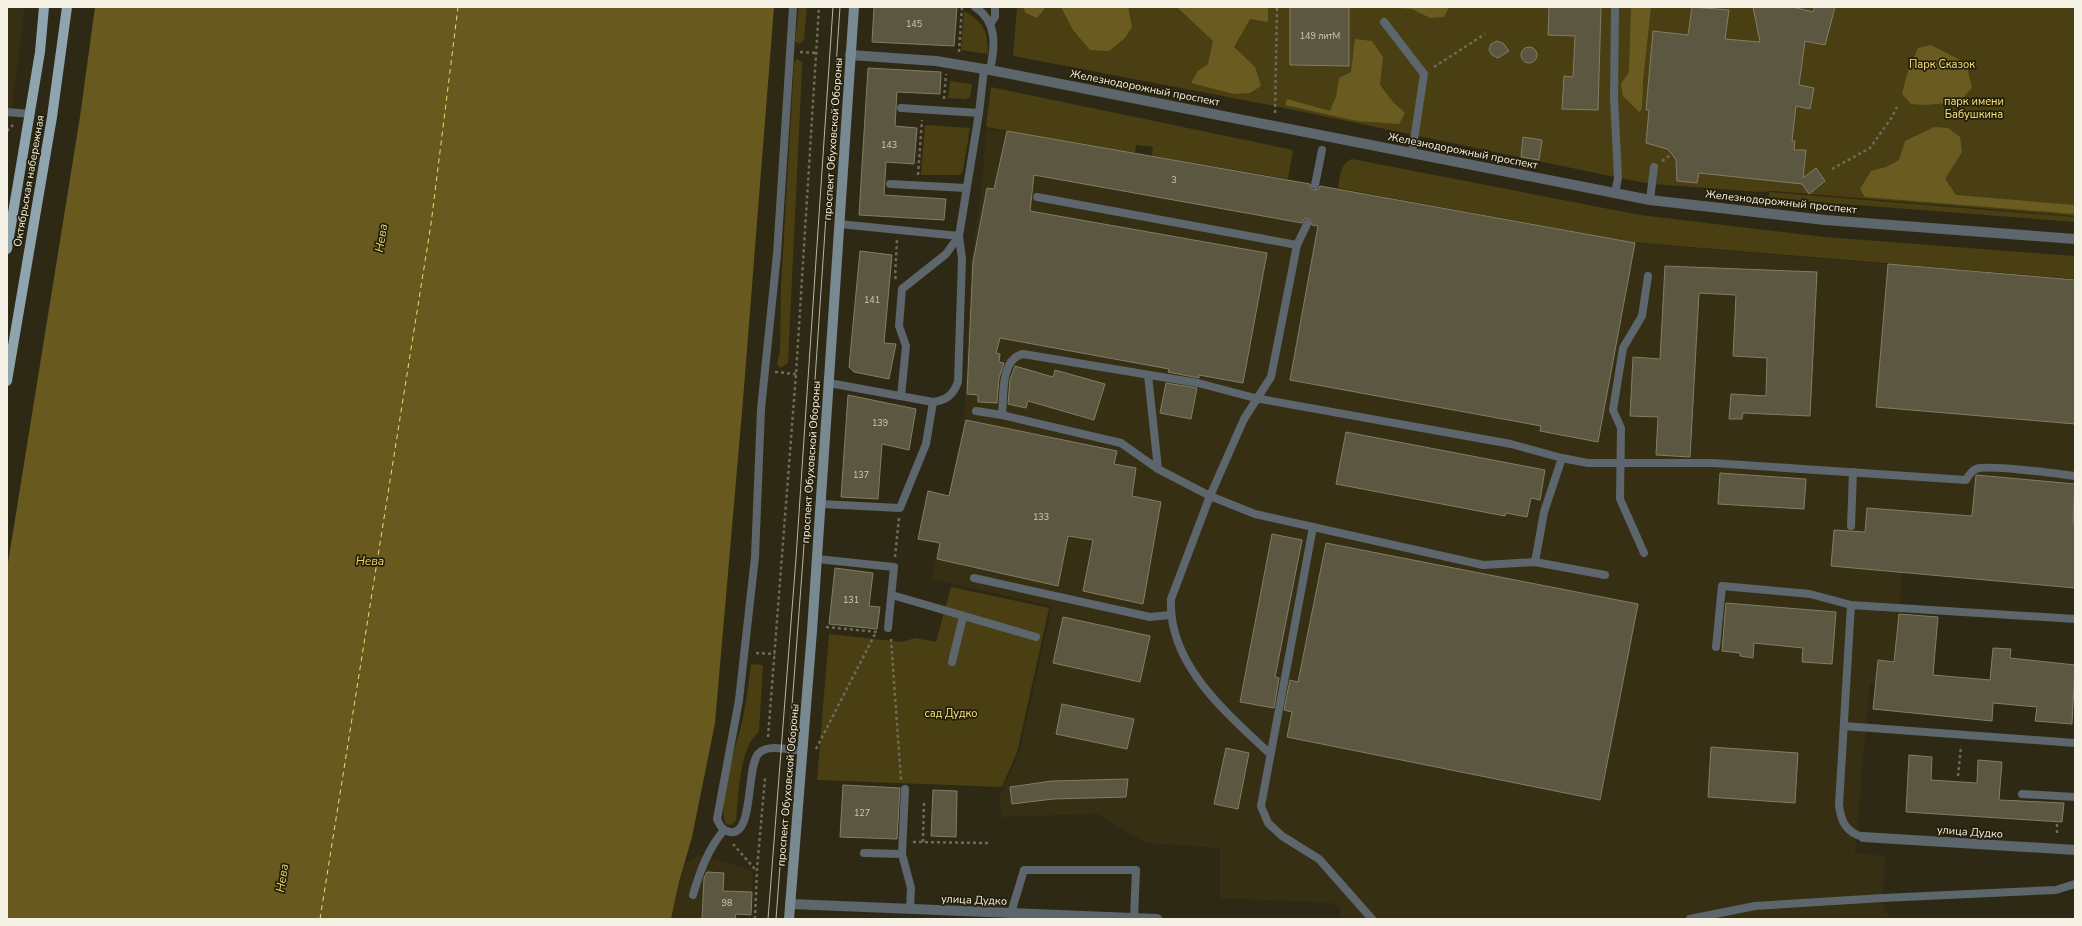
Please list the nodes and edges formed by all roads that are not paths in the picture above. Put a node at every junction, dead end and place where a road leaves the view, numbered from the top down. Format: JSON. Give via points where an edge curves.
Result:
{"nodes":[{"id":1,"x":44,"y":7,"type":"edge"},
{"id":2,"x":66,"y":7,"type":"edge"},
{"id":3,"x":793,"y":7,"type":"edge"},
{"id":4,"x":854,"y":7,"type":"edge"},
{"id":5,"x":975,"y":7,"type":"edge"},
{"id":6,"x":995,"y":7,"type":"edge"},
{"id":7,"x":1615,"y":7,"type":"edge"},
{"id":8,"x":1384,"y":22,"type":"dead end"},
{"id":9,"x":990,"y":24,"type":"junction"},
{"id":10,"x":850,"y":55,"type":"junction"},
{"id":11,"x":987,"y":70,"type":"junction"},
{"id":12,"x":901,"y":108,"type":"dead end"},
{"id":13,"x":7,"y":112,"type":"edge"},
{"id":14,"x":979,"y":113,"type":"junction"},
{"id":15,"x":30,"y":114,"type":"junction"},
{"id":16,"x":1322,"y":150,"type":"dead end"},
{"id":17,"x":1412,"y":153,"type":"junction"},
{"id":18,"x":1654,"y":167,"type":"dead end"},
{"id":19,"x":890,"y":184,"type":"dead end"},
{"id":20,"x":1315,"y":185,"type":"dead end"},
{"id":21,"x":966,"y":188,"type":"junction"},
{"id":22,"x":1615,"y":193,"type":"junction"},
{"id":23,"x":1037,"y":197,"type":"dead end"},
{"id":24,"x":1650,"y":200,"type":"junction"},
{"id":25,"x":9,"y":220,"type":"edge"},
{"id":26,"x":839,"y":224,"type":"junction"},
{"id":27,"x":1307,"y":224,"type":"dead end"},
{"id":28,"x":958,"y":236,"type":"junction"},
{"id":29,"x":2075,"y":239,"type":"edge"},
{"id":30,"x":1297,"y":245,"type":"junction"},
{"id":31,"x":7,"y":249,"type":"edge"},
{"id":32,"x":1648,"y":276,"type":"dead end"},
{"id":33,"x":1148,"y":374,"type":"junction"},
{"id":34,"x":7,"y":381,"type":"edge"},
{"id":35,"x":829,"y":383,"type":"junction"},
{"id":36,"x":901,"y":396,"type":"junction"},
{"id":37,"x":1255,"y":398,"type":"junction"},
{"id":38,"x":933,"y":402,"type":"junction"},
{"id":39,"x":976,"y":411,"type":"dead end"},
{"id":40,"x":1002,"y":415,"type":"junction"},
{"id":41,"x":1562,"y":458,"type":"junction"},
{"id":42,"x":1620,"y":463,"type":"junction"},
{"id":43,"x":1158,"y":469,"type":"junction"},
{"id":44,"x":1853,"y":472,"type":"junction"},
{"id":45,"x":2075,"y":476,"type":"edge"},
{"id":46,"x":1210,"y":496,"type":"junction"},
{"id":47,"x":821,"y":504,"type":"junction"},
{"id":48,"x":1851,"y":526,"type":"dead end"},
{"id":49,"x":1313,"y":527,"type":"junction"},
{"id":50,"x":1644,"y":553,"type":"dead end"},
{"id":51,"x":817,"y":559,"type":"junction"},
{"id":52,"x":1535,"y":562,"type":"junction"},
{"id":53,"x":1605,"y":575,"type":"dead end"},
{"id":54,"x":974,"y":578,"type":"dead end"},
{"id":55,"x":892,"y":595,"type":"junction"},
{"id":56,"x":1851,"y":605,"type":"junction"},
{"id":57,"x":1170,"y":615,"type":"junction"},
{"id":58,"x":964,"y":617,"type":"junction"},
{"id":59,"x":2075,"y":619,"type":"edge"},
{"id":60,"x":888,"y":628,"type":"road end"},
{"id":61,"x":1036,"y":637,"type":"dead end"},
{"id":62,"x":1716,"y":647,"type":"dead end"},
{"id":63,"x":952,"y":662,"type":"dead end"},
{"id":64,"x":1844,"y":726,"type":"junction"},
{"id":65,"x":2075,"y":743,"type":"edge"},
{"id":66,"x":803,"y":751,"type":"junction"},
{"id":67,"x":1270,"y":754,"type":"junction"},
{"id":68,"x":905,"y":789,"type":"road end"},
{"id":69,"x":2022,"y":794,"type":"dead end"},
{"id":70,"x":2075,"y":797,"type":"edge"},
{"id":71,"x":727,"y":831,"type":"junction"},
{"id":72,"x":1863,"y":837,"type":"joint"},
{"id":73,"x":2075,"y":850,"type":"edge"},
{"id":74,"x":864,"y":853,"type":"dead end"},
{"id":75,"x":902,"y":854,"type":"junction"},
{"id":76,"x":2075,"y":884,"type":"edge"},
{"id":77,"x":693,"y":895,"type":"dead end"},
{"id":78,"x":790,"y":904,"type":"junction"},
{"id":79,"x":910,"y":909,"type":"junction"},
{"id":80,"x":1011,"y":913,"type":"junction"},
{"id":81,"x":1134,"y":918,"type":"edge"},
{"id":82,"x":789,"y":919,"type":"edge"},
{"id":83,"x":1157,"y":919,"type":"edge"},
{"id":84,"x":1372,"y":919,"type":"edge"},
{"id":85,"x":1690,"y":919,"type":"edge"}],
"edges":[{"from":1,"to":15,"type":"main road","name":"Октябрьская набережная"},
{"from":2,"to":34,"type":"main road","name":"Октябрьская набережная","via":[[52,117]]},
{"from":3,"to":71,"type":"lane","via":[[776,254],[761,409],[755,557],[739,700],[717,819],[720,826]]},
{"from":4,"to":10,"type":"main road","name":"проспект Обуховской Обороны"},
{"from":5,"to":9,"type":"lane"},
{"from":6,"to":9,"type":"lane","via":[[995,17]]},
{"from":7,"to":22,"type":"lane","via":[[1614,98],[1618,178]]},
{"from":8,"to":17,"type":"lane","via":[[1424,74]]},
{"from":9,"to":11,"type":"lane","via":[[994,49]]},
{"from":10,"to":11,"type":"street","name":"Железнодорожный проспект","via":[[936,61]]},
{"from":10,"to":26,"type":"main road","name":"проспект Обуховской Обороны"},
{"from":11,"to":14,"type":"lane"},
{"from":11,"to":17,"type":"street","name":"Железнодорожный проспект"},
{"from":12,"to":14,"type":"lane"},
{"from":13,"to":15,"type":"lane"},
{"from":14,"to":21,"type":"lane"},
{"from":15,"to":25,"type":"main road","name":"Октябрьская набережная"},
{"from":16,"to":20,"type":"lane"},
{"from":17,"to":22,"type":"street","name":"Железнодорожный проспект"},
{"from":18,"to":24,"type":"lane"},
{"from":19,"to":21,"type":"lane"},
{"from":21,"to":28,"type":"lane"},
{"from":22,"to":24,"type":"street","name":"Железнодорожный проспект"},
{"from":23,"to":30,"type":"lane"},
{"from":24,"to":29,"type":"street","name":"Железнодорожный проспект","via":[[1825,220]]},
{"from":25,"to":31,"type":"main road","name":"Октябрьская набережная"},
{"from":26,"to":28,"type":"lane"},
{"from":26,"to":35,"type":"main road","name":"проспект Обуховской Обороны"},
{"from":27,"to":30,"type":"lane"},
{"from":28,"to":36,"type":"lane","via":[[946,254],[902,289],[899,326],[906,346]]},
{"from":28,"to":38,"type":"lane","via":[[962,259],[958,382],[954,393],[944,400]]},
{"from":30,"to":37,"type":"lane","via":[[1271,377]]},
{"from":32,"to":42,"type":"lane","via":[[1642,316],[1623,348],[1614,410],[1621,428]]},
{"from":33,"to":37,"type":"lane","via":[[1198,383]]},
{"from":33,"to":40,"type":"lane","via":[[1016,355],[1010,360],[1007,368]]},
{"from":33,"to":43,"type":"lane"},
{"from":35,"to":36,"type":"lane"},
{"from":35,"to":47,"type":"main road","name":"проспект Обуховской Обороны"},
{"from":36,"to":38,"type":"lane"},
{"from":37,"to":41,"type":"lane","via":[[1510,444]]},
{"from":37,"to":46,"type":"lane"},
{"from":38,"to":47,"type":"lane","via":[[926,444],[900,508]]},
{"from":39,"to":40,"type":"lane"},
{"from":40,"to":43,"type":"lane","via":[[1121,443]]},
{"from":41,"to":42,"type":"lane"},
{"from":41,"to":52,"type":"lane","via":[[1544,512]]},
{"from":42,"to":44,"type":"lane","via":[[1713,463]]},
{"from":42,"to":50,"type":"lane","via":[[1620,499]]},
{"from":43,"to":46,"type":"lane"},
{"from":44,"to":45,"type":"lane","via":[[1966,480],[1977,468],[1991,467]]},
{"from":44,"to":48,"type":"lane"},
{"from":46,"to":49,"type":"lane","via":[[1255,514]]},
{"from":46,"to":57,"type":"lane","via":[[1171,599]]},
{"from":47,"to":51,"type":"main road","name":"проспект Обуховской Обороны"},
{"from":49,"to":52,"type":"lane","via":[[1483,565]]},
{"from":49,"to":67,"type":"lane"},
{"from":51,"to":55,"type":"lane","via":[[894,567]]},
{"from":51,"to":66,"type":"main road","name":"проспект Обуховской Обороны"},
{"from":52,"to":53,"type":"lane"},
{"from":54,"to":57,"type":"lane","via":[[1150,617]]},
{"from":55,"to":58,"type":"lane"},
{"from":55,"to":60,"type":"lane"},
{"from":56,"to":59,"type":"lane"},
{"from":56,"to":62,"type":"lane","via":[[1810,594],[1722,586]]},
{"from":56,"to":64,"type":"lane"},
{"from":57,"to":67,"type":"lane","via":[[1182,650],[1196,676],[1216,702]]},
{"from":58,"to":61,"type":"lane"},
{"from":58,"to":63,"type":"lane"},
{"from":64,"to":65,"type":"lane"},
{"from":64,"to":72,"type":"lane","via":[[1839,805],[1841,818],[1852,834]]},
{"from":66,"to":71,"type":"lane","via":[[767,748],[758,753],[753,763],[745,822],[736,832]]},
{"from":66,"to":78,"type":"main road","name":"проспект Обуховской Обороны"},
{"from":67,"to":84,"type":"lane","via":[[1261,806],[1268,823],[1282,836],[1319,859]]},
{"from":68,"to":75,"type":"lane"},
{"from":69,"to":70,"type":"lane"},
{"from":71,"to":77,"type":"lane","via":[[715,841],[707,856]]},
{"from":72,"to":73,"type":"street","name":"улица Дудко"},
{"from":74,"to":75,"type":"lane"},
{"from":75,"to":79,"type":"lane","via":[[911,888]]},
{"from":76,"to":85,"type":"lane","via":[[2056,890],[1755,906]]},
{"from":78,"to":79,"type":"street","name":"улица Дудко"},
{"from":78,"to":82,"type":"main road","name":"проспект Обуховской Обороны"},
{"from":79,"to":80,"type":"street","name":"улица Дудко"},
{"from":80,"to":81,"type":"street","name":"улица Дудко"},
{"from":80,"to":81,"type":"lane","via":[[1024,870],[1136,870]]},
{"from":81,"to":83,"type":"street","name":"улица Дудко"}]}
